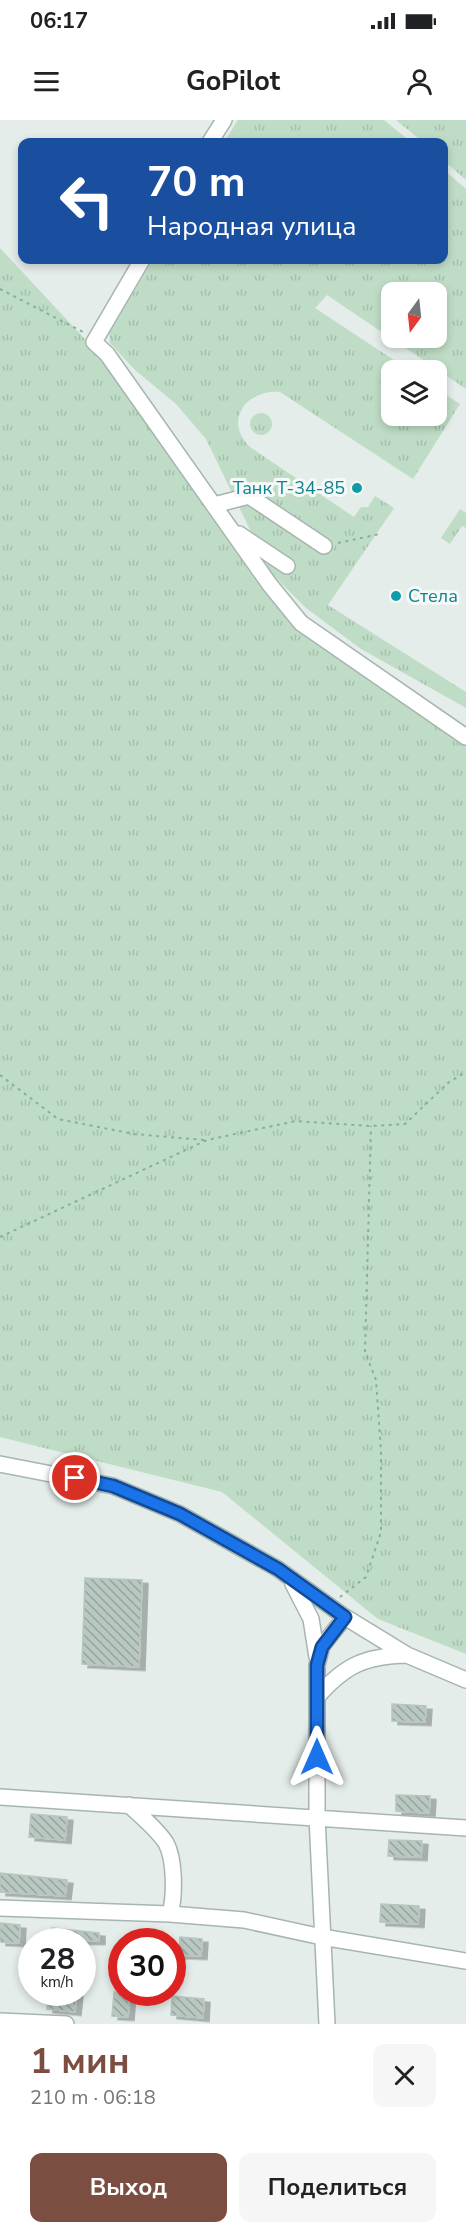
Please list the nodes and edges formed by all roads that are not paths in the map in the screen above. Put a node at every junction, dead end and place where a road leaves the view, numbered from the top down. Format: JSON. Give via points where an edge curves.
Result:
{"nodes":[{"id":1,"x":224,"y":120,"type":"edge"},
{"id":2,"x":213,"y":138,"type":"edge"},
{"id":3,"x":140,"y":264,"type":"edge"},
{"id":4,"x":214,"y":505,"type":"junction"},
{"id":5,"x":232,"y":529,"type":"junction"},
{"id":6,"x":324,"y":546,"type":"road end"},
{"id":7,"x":287,"y":566,"type":"dead end"},
{"id":8,"x":466,"y":737,"type":"edge"},
{"id":9,"x":0,"y":1464,"type":"edge"},
{"id":10,"x":288,"y":1576,"type":"junction"},
{"id":11,"x":345,"y":1617,"type":"junction"},
{"id":12,"x":407,"y":1655,"type":"junction"},
{"id":13,"x":317,"y":1665,"type":"junction"},
{"id":14,"x":466,"y":1680,"type":"edge"},
{"id":15,"x":317,"y":1697,"type":"junction"},
{"id":16,"x":0,"y":1797,"type":"edge"},
{"id":17,"x":129,"y":1805,"type":"junction"},
{"id":18,"x":317,"y":1817,"type":"junction"},
{"id":19,"x":466,"y":1828,"type":"edge"},
{"id":20,"x":0,"y":1908,"type":"edge"},
{"id":21,"x":170,"y":1914,"type":"junction"},
{"id":22,"x":322,"y":1937,"type":"junction"},
{"id":23,"x":466,"y":1960,"type":"edge"},
{"id":24,"x":0,"y":2021,"type":"edge"},
{"id":25,"x":58,"y":2024,"type":"edge"},
{"id":26,"x":327,"y":2024,"type":"edge"}],
"edges":[{"from":1,"to":2,"type":"street"},
{"from":3,"to":4,"type":"street","via":[[94,342]]},
{"from":4,"to":5,"type":"street"},
{"from":4,"to":6,"type":"street","via":[[249,496]]},
{"from":5,"to":7,"type":"street"},
{"from":5,"to":8,"type":"street","via":[[301,623]]},
{"from":9,"to":10,"type":"street","via":[[113,1486],[180,1514]]},
{"from":10,"to":11,"type":"street"},
{"from":10,"to":13,"type":"street","via":[[311,1619]]},
{"from":11,"to":12,"type":"street"},
{"from":11,"to":13,"type":"street","via":[[322,1647]]},
{"from":12,"to":14,"type":"street"},
{"from":12,"to":15,"type":"street","via":[[381,1656],[356,1663],[334,1677]]},
{"from":13,"to":15,"type":"street"},
{"from":15,"to":18,"type":"street"},
{"from":16,"to":17,"type":"street"},
{"from":17,"to":18,"type":"street"},
{"from":17,"to":21,"type":"street","via":[[166,1844],[174,1877]]},
{"from":18,"to":19,"type":"street"},
{"from":18,"to":22,"type":"street"},
{"from":20,"to":21,"type":"street"},
{"from":21,"to":22,"type":"street","via":[[244,1920]]},
{"from":22,"to":23,"type":"street"},
{"from":22,"to":26,"type":"street"},
{"from":24,"to":25,"type":"street"}]}
